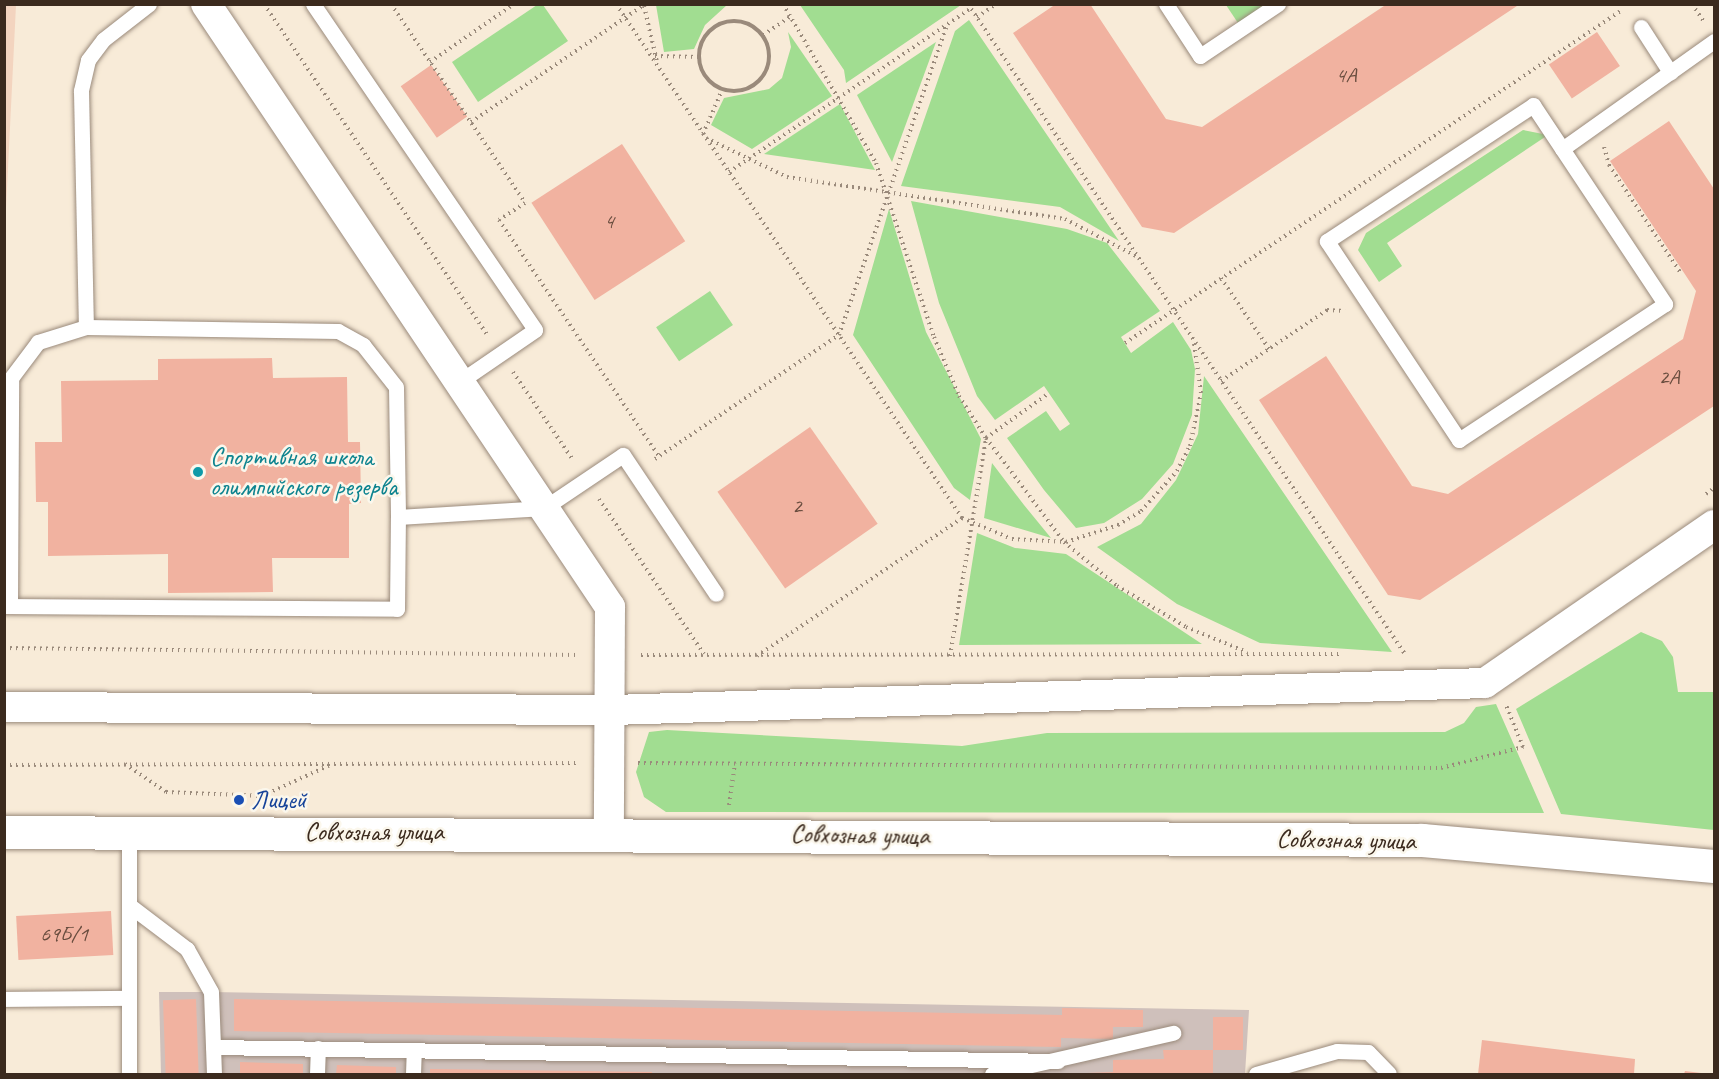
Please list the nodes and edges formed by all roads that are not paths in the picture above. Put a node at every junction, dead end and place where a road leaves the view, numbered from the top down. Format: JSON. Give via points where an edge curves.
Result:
{"nodes":[{"id":1,"x":149,"y":4,"type":"edge"},
{"id":2,"x":206,"y":4,"type":"edge"},
{"id":3,"x":313,"y":4,"type":"edge"},
{"id":4,"x":1166,"y":4,"type":"edge"},
{"id":5,"x":1278,"y":4,"type":"edge"},
{"id":6,"x":1641,"y":27,"type":"dead end"},
{"id":7,"x":1714,"y":41,"type":"edge"},
{"id":8,"x":1670,"y":72,"type":"junction"},
{"id":9,"x":1562,"y":148,"type":"junction"},
{"id":10,"x":86,"y":327,"type":"junction"},
{"id":11,"x":459,"y":382,"type":"junction"},
{"id":12,"x":544,"y":508,"type":"junction"},
{"id":13,"x":398,"y":517,"type":"junction"},
{"id":14,"x":1714,"y":525,"type":"edge"},
{"id":15,"x":716,"y":594,"type":"dead end"},
{"id":16,"x":7,"y":606,"type":"edge"},
{"id":17,"x":4,"y":707,"type":"edge"},
{"id":18,"x":612,"y":710,"type":"junction"},
{"id":19,"x":4,"y":831,"type":"edge"},
{"id":20,"x":129,"y":832,"type":"junction"},
{"id":21,"x":609,"y":833,"type":"junction"},
{"id":22,"x":1714,"y":866,"type":"edge"},
{"id":23,"x":129,"y":905,"type":"junction"},
{"id":24,"x":129,"y":998,"type":"junction"},
{"id":25,"x":4,"y":999,"type":"edge"},
{"id":26,"x":1173,"y":1033,"type":"dead end"},
{"id":27,"x":213,"y":1047,"type":"junction"},
{"id":28,"x":318,"y":1048,"type":"junction"},
{"id":29,"x":414,"y":1050,"type":"junction"},
{"id":30,"x":1058,"y":1061,"type":"junction"},
{"id":31,"x":129,"y":1074,"type":"edge"},
{"id":32,"x":214,"y":1074,"type":"edge"},
{"id":33,"x":317,"y":1074,"type":"edge"},
{"id":34,"x":413,"y":1074,"type":"edge"},
{"id":35,"x":992,"y":1074,"type":"edge"},
{"id":36,"x":1256,"y":1074,"type":"edge"},
{"id":37,"x":1389,"y":1074,"type":"edge"}],
"edges":[{"from":1,"to":10,"type":"lane","via":[[103,40],[88,60],[81,91]]},
{"from":2,"to":11,"type":"street"},
{"from":3,"to":11,"type":"lane","via":[[535,330]]},
{"from":4,"to":5,"type":"lane","via":[[1200,56]]},
{"from":6,"to":8,"type":"lane"},
{"from":7,"to":8,"type":"lane"},
{"from":8,"to":9,"type":"lane"},
{"from":9,"to":9,"type":"lane","via":[[1533,105],[1327,241],[1459,440],[1665,304]]},
{"from":10,"to":13,"type":"lane","via":[[338,331],[363,345],[396,387]]},
{"from":10,"to":16,"type":"lane","via":[[38,342],[11,378]]},
{"from":11,"to":12,"type":"street"},
{"from":12,"to":13,"type":"lane"},
{"from":12,"to":15,"type":"lane","via":[[623,455]]},
{"from":12,"to":18,"type":"street","via":[[610,607]]},
{"from":13,"to":16,"type":"lane","via":[[398,609]]},
{"from":14,"to":18,"type":"street","via":[[1485,683],[1401,690]]},
{"from":17,"to":18,"type":"street"},
{"from":18,"to":21,"type":"street"},
{"from":19,"to":20,"type":"main road","name":"Совхозная улица"},
{"from":20,"to":21,"type":"main road","name":"Совхозная улица"},
{"from":20,"to":23,"type":"lane"},
{"from":21,"to":22,"type":"main road","name":"Совхозная улица","via":[[1422,840]]},
{"from":23,"to":24,"type":"lane"},
{"from":23,"to":27,"type":"lane","via":[[187,949],[211,992]]},
{"from":24,"to":25,"type":"lane"},
{"from":24,"to":31,"type":"lane"},
{"from":26,"to":30,"type":"lane"},
{"from":27,"to":28,"type":"lane"},
{"from":27,"to":32,"type":"lane"},
{"from":28,"to":29,"type":"lane"},
{"from":28,"to":33,"type":"lane"},
{"from":29,"to":30,"type":"lane"},
{"from":29,"to":34,"type":"lane"},
{"from":30,"to":35,"type":"lane"},
{"from":36,"to":37,"type":"lane","via":[[1337,1051],[1368,1052]]}]}
